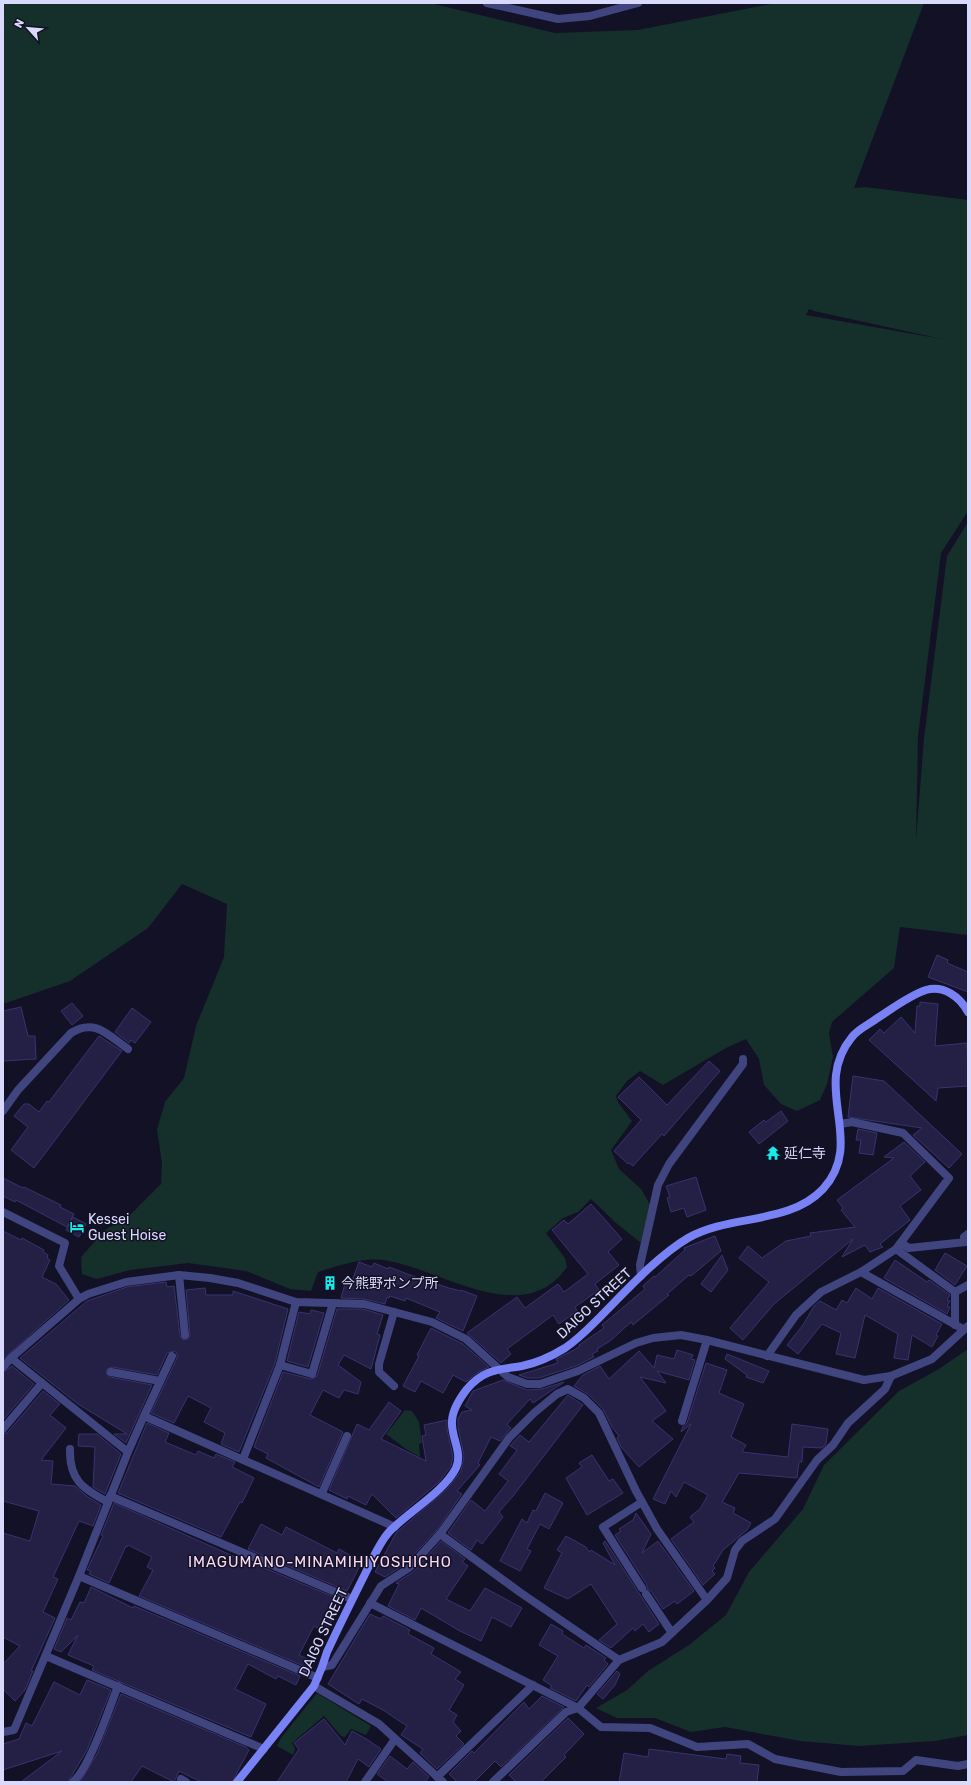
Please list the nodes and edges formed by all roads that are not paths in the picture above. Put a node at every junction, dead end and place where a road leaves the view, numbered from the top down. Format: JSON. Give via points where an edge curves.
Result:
{"nodes":[{"id":1,"x":487,"y":3,"type":"edge"},
{"id":2,"x":638,"y":3,"type":"edge"},
{"id":3,"x":968,"y":1012,"type":"edge"},
{"id":4,"x":128,"y":1049,"type":"dead end"},
{"id":5,"x":743,"y":1059,"type":"dead end"},
{"id":6,"x":3,"y":1111,"type":"edge"},
{"id":7,"x":840,"y":1124,"type":"junction"},
{"id":8,"x":3,"y":1212,"type":"edge"},
{"id":9,"x":967,"y":1240,"type":"edge"},
{"id":10,"x":899,"y":1246,"type":"junction"},
{"id":11,"x":861,"y":1272,"type":"junction"},
{"id":12,"x":179,"y":1275,"type":"junction"},
{"id":13,"x":641,"y":1276,"type":"junction"},
{"id":14,"x":968,"y":1285,"type":"edge"},
{"id":15,"x":955,"y":1292,"type":"junction"},
{"id":16,"x":79,"y":1299,"type":"junction"},
{"id":17,"x":296,"y":1302,"type":"junction"},
{"id":18,"x":333,"y":1304,"type":"junction"},
{"id":19,"x":394,"y":1312,"type":"junction"},
{"id":20,"x":962,"y":1327,"type":"edge"},
{"id":21,"x":185,"y":1335,"type":"dead end"},
{"id":22,"x":707,"y":1340,"type":"junction"},
{"id":23,"x":172,"y":1356,"type":"dead end"},
{"id":24,"x":767,"y":1356,"type":"junction"},
{"id":25,"x":10,"y":1358,"type":"junction"},
{"id":26,"x":280,"y":1365,"type":"junction"},
{"id":27,"x":3,"y":1367,"type":"edge"},
{"id":28,"x":498,"y":1369,"type":"junction"},
{"id":29,"x":111,"y":1372,"type":"dead end"},
{"id":30,"x":891,"y":1376,"type":"junction"},
{"id":31,"x":160,"y":1381,"type":"junction"},
{"id":32,"x":42,"y":1384,"type":"junction"},
{"id":33,"x":394,"y":1386,"type":"dead end"},
{"id":34,"x":144,"y":1416,"type":"junction"},
{"id":35,"x":682,"y":1421,"type":"dead end"},
{"id":36,"x":3,"y":1429,"type":"edge"},
{"id":37,"x":347,"y":1436,"type":"dead end"},
{"id":38,"x":70,"y":1449,"type":"dead end"},
{"id":39,"x":128,"y":1452,"type":"junction"},
{"id":40,"x":244,"y":1459,"type":"junction"},
{"id":41,"x":322,"y":1493,"type":"junction"},
{"id":42,"x":109,"y":1499,"type":"junction"},
{"id":43,"x":642,"y":1502,"type":"junction"},
{"id":44,"x":395,"y":1527,"type":"junction"},
{"id":45,"x":440,"y":1534,"type":"junction"},
{"id":46,"x":79,"y":1576,"type":"junction"},
{"id":47,"x":352,"y":1599,"type":"junction"},
{"id":48,"x":707,"y":1600,"type":"junction"},
{"id":49,"x":370,"y":1602,"type":"junction"},
{"id":50,"x":672,"y":1633,"type":"junction"},
{"id":51,"x":46,"y":1656,"type":"junction"},
{"id":52,"x":619,"y":1660,"type":"junction"},
{"id":53,"x":322,"y":1668,"type":"junction"},
{"id":54,"x":318,"y":1678,"type":"junction"},
{"id":55,"x":118,"y":1686,"type":"junction"},
{"id":56,"x":314,"y":1686,"type":"junction"},
{"id":57,"x":533,"y":1686,"type":"junction"},
{"id":58,"x":578,"y":1708,"type":"junction"},
{"id":59,"x":3,"y":1732,"type":"edge"},
{"id":60,"x":395,"y":1739,"type":"junction"},
{"id":61,"x":264,"y":1749,"type":"junction"},
{"id":62,"x":968,"y":1764,"type":"edge"},
{"id":63,"x":440,"y":1779,"type":"edge"},
{"id":64,"x":73,"y":1782,"type":"edge"},
{"id":65,"x":237,"y":1782,"type":"edge"},
{"id":66,"x":365,"y":1782,"type":"edge"},
{"id":67,"x":492,"y":1782,"type":"edge"}],
"edges":[{"from":1,"to":2,"type":"street","via":[[558,19],[590,16]]},
{"from":3,"to":7,"type":"main road","name":"DAIGO STREET","via":[[955,996],[935,989],[926,990],[860,1029],[844,1049],[836,1074],[834,1086]]},
{"from":4,"to":6,"type":"street","via":[[94,1026],[78,1028],[18,1090]]},
{"from":5,"to":13,"type":"street","via":[[743,1064],[669,1164],[658,1185],[640,1265]]},
{"from":7,"to":10,"type":"street","via":[[852,1122],[903,1133],[949,1178]]},
{"from":7,"to":13,"type":"main road","name":"DAIGO STREET","via":[[842,1143],[837,1169],[813,1199],[797,1207],[716,1227],[688,1238]]},
{"from":8,"to":16,"type":"street","via":[[65,1243],[59,1266]]},
{"from":9,"to":10,"type":"street","via":[[909,1248]]},
{"from":10,"to":11,"type":"street"},
{"from":10,"to":15,"type":"street"},
{"from":11,"to":20,"type":"street"},
{"from":11,"to":24,"type":"street","via":[[820,1292],[796,1315]]},
{"from":12,"to":16,"type":"street","via":[[113,1285]]},
{"from":12,"to":17,"type":"street","via":[[238,1283]]},
{"from":12,"to":21,"type":"street"},
{"from":13,"to":28,"type":"main road","name":"DAIGO STREET","via":[[566,1348],[532,1363]]},
{"from":14,"to":15,"type":"street"},
{"from":15,"to":20,"type":"street"},
{"from":16,"to":25,"type":"street"},
{"from":17,"to":18,"type":"street"},
{"from":17,"to":26,"type":"street"},
{"from":18,"to":19,"type":"street","via":[[364,1304]]},
{"from":18,"to":26,"type":"street","via":[[312,1374]]},
{"from":19,"to":28,"type":"street","via":[[432,1322],[466,1339]]},
{"from":19,"to":33,"type":"street","via":[[379,1372]]},
{"from":20,"to":30,"type":"street","via":[[953,1341],[932,1359]]},
{"from":22,"to":24,"type":"street"},
{"from":22,"to":28,"type":"street","via":[[681,1335],[653,1338],[636,1343],[578,1371],[540,1384],[514,1380]]},
{"from":22,"to":35,"type":"street"},
{"from":23,"to":31,"type":"street"},
{"from":24,"to":30,"type":"street","via":[[864,1380]]},
{"from":25,"to":27,"type":"street"},
{"from":25,"to":32,"type":"street"},
{"from":26,"to":40,"type":"street"},
{"from":28,"to":44,"type":"main road","name":"DAIGO STREET","via":[[473,1383],[457,1405],[451,1423],[458,1463],[452,1474]]},
{"from":29,"to":31,"type":"street"},
{"from":30,"to":48,"type":"street","via":[[885,1389],[848,1423],[833,1445],[817,1460],[775,1519],[742,1541],[735,1550],[727,1578]]},
{"from":31,"to":34,"type":"street"},
{"from":32,"to":36,"type":"street"},
{"from":32,"to":39,"type":"street"},
{"from":34,"to":39,"type":"street"},
{"from":34,"to":40,"type":"street"},
{"from":37,"to":41,"type":"street"},
{"from":38,"to":42,"type":"street","via":[[71,1466],[78,1482],[89,1492]]},
{"from":39,"to":42,"type":"street"},
{"from":40,"to":41,"type":"street"},
{"from":41,"to":44,"type":"street"},
{"from":42,"to":46,"type":"street"},
{"from":42,"to":47,"type":"street"},
{"from":43,"to":45,"type":"street","via":[[599,1413],[584,1398],[568,1389],[557,1394],[534,1413],[509,1438]]},
{"from":43,"to":48,"type":"street","via":[[657,1529]]},
{"from":43,"to":50,"type":"street","via":[[603,1527]]},
{"from":44,"to":47,"type":"main road","name":"DAIGO STREET","via":[[382,1542]]},
{"from":45,"to":49,"type":"street","via":[[409,1568],[381,1586]]},
{"from":45,"to":52,"type":"street"},
{"from":46,"to":51,"type":"street"},
{"from":46,"to":54,"type":"street"},
{"from":47,"to":53,"type":"main road","name":"DAIGO STREET"},
{"from":48,"to":50,"type":"street"},
{"from":49,"to":53,"type":"street","via":[[332,1665]]},
{"from":49,"to":57,"type":"street"},
{"from":50,"to":52,"type":"street","via":[[662,1642]]},
{"from":51,"to":55,"type":"street"},
{"from":51,"to":59,"type":"street","via":[[14,1730]]},
{"from":52,"to":58,"type":"street"},
{"from":53,"to":54,"type":"main road","name":"DAIGO STREET"},
{"from":54,"to":56,"type":"main road","name":"DAIGO STREET"},
{"from":55,"to":61,"type":"street"},
{"from":55,"to":64,"type":"street","via":[[87,1761]]},
{"from":56,"to":60,"type":"street","via":[[379,1724]]},
{"from":56,"to":61,"type":"main road","name":"DAIGO STREET"},
{"from":57,"to":58,"type":"street"},
{"from":57,"to":63,"type":"street"},
{"from":58,"to":62,"type":"street","via":[[601,1728],[650,1728],[697,1747],[748,1744],[775,1759],[841,1772],[903,1771],[916,1760],[958,1766]]},
{"from":58,"to":67,"type":"street","via":[[566,1712]]},
{"from":60,"to":63,"type":"street"},
{"from":60,"to":66,"type":"street"},
{"from":61,"to":65,"type":"main road","name":"DAIGO STREET"}]}
